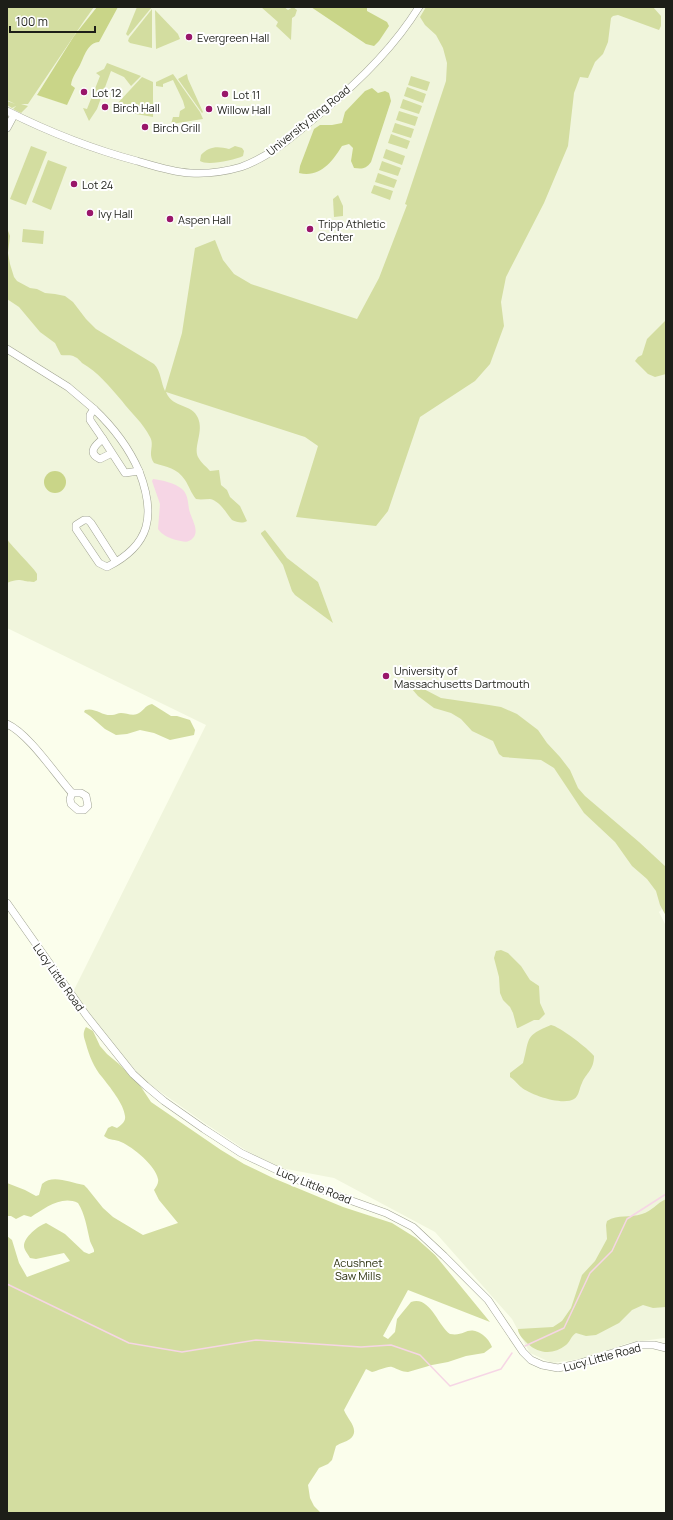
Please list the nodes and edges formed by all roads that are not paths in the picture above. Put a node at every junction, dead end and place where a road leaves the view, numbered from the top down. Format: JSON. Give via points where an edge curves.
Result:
{"nodes":[{"id":1,"x":419,"y":7,"type":"edge"},
{"id":2,"x":7,"y":111,"type":"edge"},
{"id":3,"x":14,"y":115,"type":"junction"},
{"id":4,"x":7,"y":128,"type":"edge"},
{"id":5,"x":7,"y":349,"type":"edge"},
{"id":6,"x":94,"y":409,"type":"junction"},
{"id":7,"x":103,"y":439,"type":"junction"},
{"id":8,"x":112,"y":453,"type":"junction"},
{"id":9,"x":139,"y":471,"type":"junction"},
{"id":10,"x":116,"y":562,"type":"junction"},
{"id":11,"x":7,"y":724,"type":"edge"},
{"id":12,"x":72,"y":793,"type":"dead end"},
{"id":13,"x":7,"y":903,"type":"edge"},
{"id":14,"x":666,"y":1348,"type":"edge"}],
"edges":[{"from":1,"to":3,"type":"street","name":"University Ring Road","via":[[384,54],[334,102],[269,153],[236,168],[216,172],[185,173],[151,165],[74,141]]},
{"from":2,"to":3,"type":"street","name":"University Ring Road"},
{"from":3,"to":4,"type":"street"},
{"from":5,"to":6,"type":"street","via":[[68,387]]},
{"from":6,"to":7,"type":"street","via":[[90,420]]},
{"from":6,"to":9,"type":"street","via":[[113,430]]},
{"from":7,"to":8,"type":"street"},
{"from":7,"to":8,"type":"street","via":[[93,448],[95,457],[100,459]]},
{"from":8,"to":9,"type":"street","via":[[125,473]]},
{"from":9,"to":10,"type":"street","via":[[148,503],[147,524],[139,542]]},
{"from":10,"to":10,"type":"street","via":[[88,520],[76,525],[79,534],[99,563],[107,567]]},
{"from":11,"to":12,"type":"street","via":[[31,744]]},
{"from":13,"to":14,"type":"street","name":"Lucy Little Road","via":[[86,1015],[142,1082],[164,1101],[241,1153],[298,1180],[386,1212],[413,1227],[488,1300],[523,1352],[532,1360],[558,1368],[638,1346],[654,1345]]}]}
